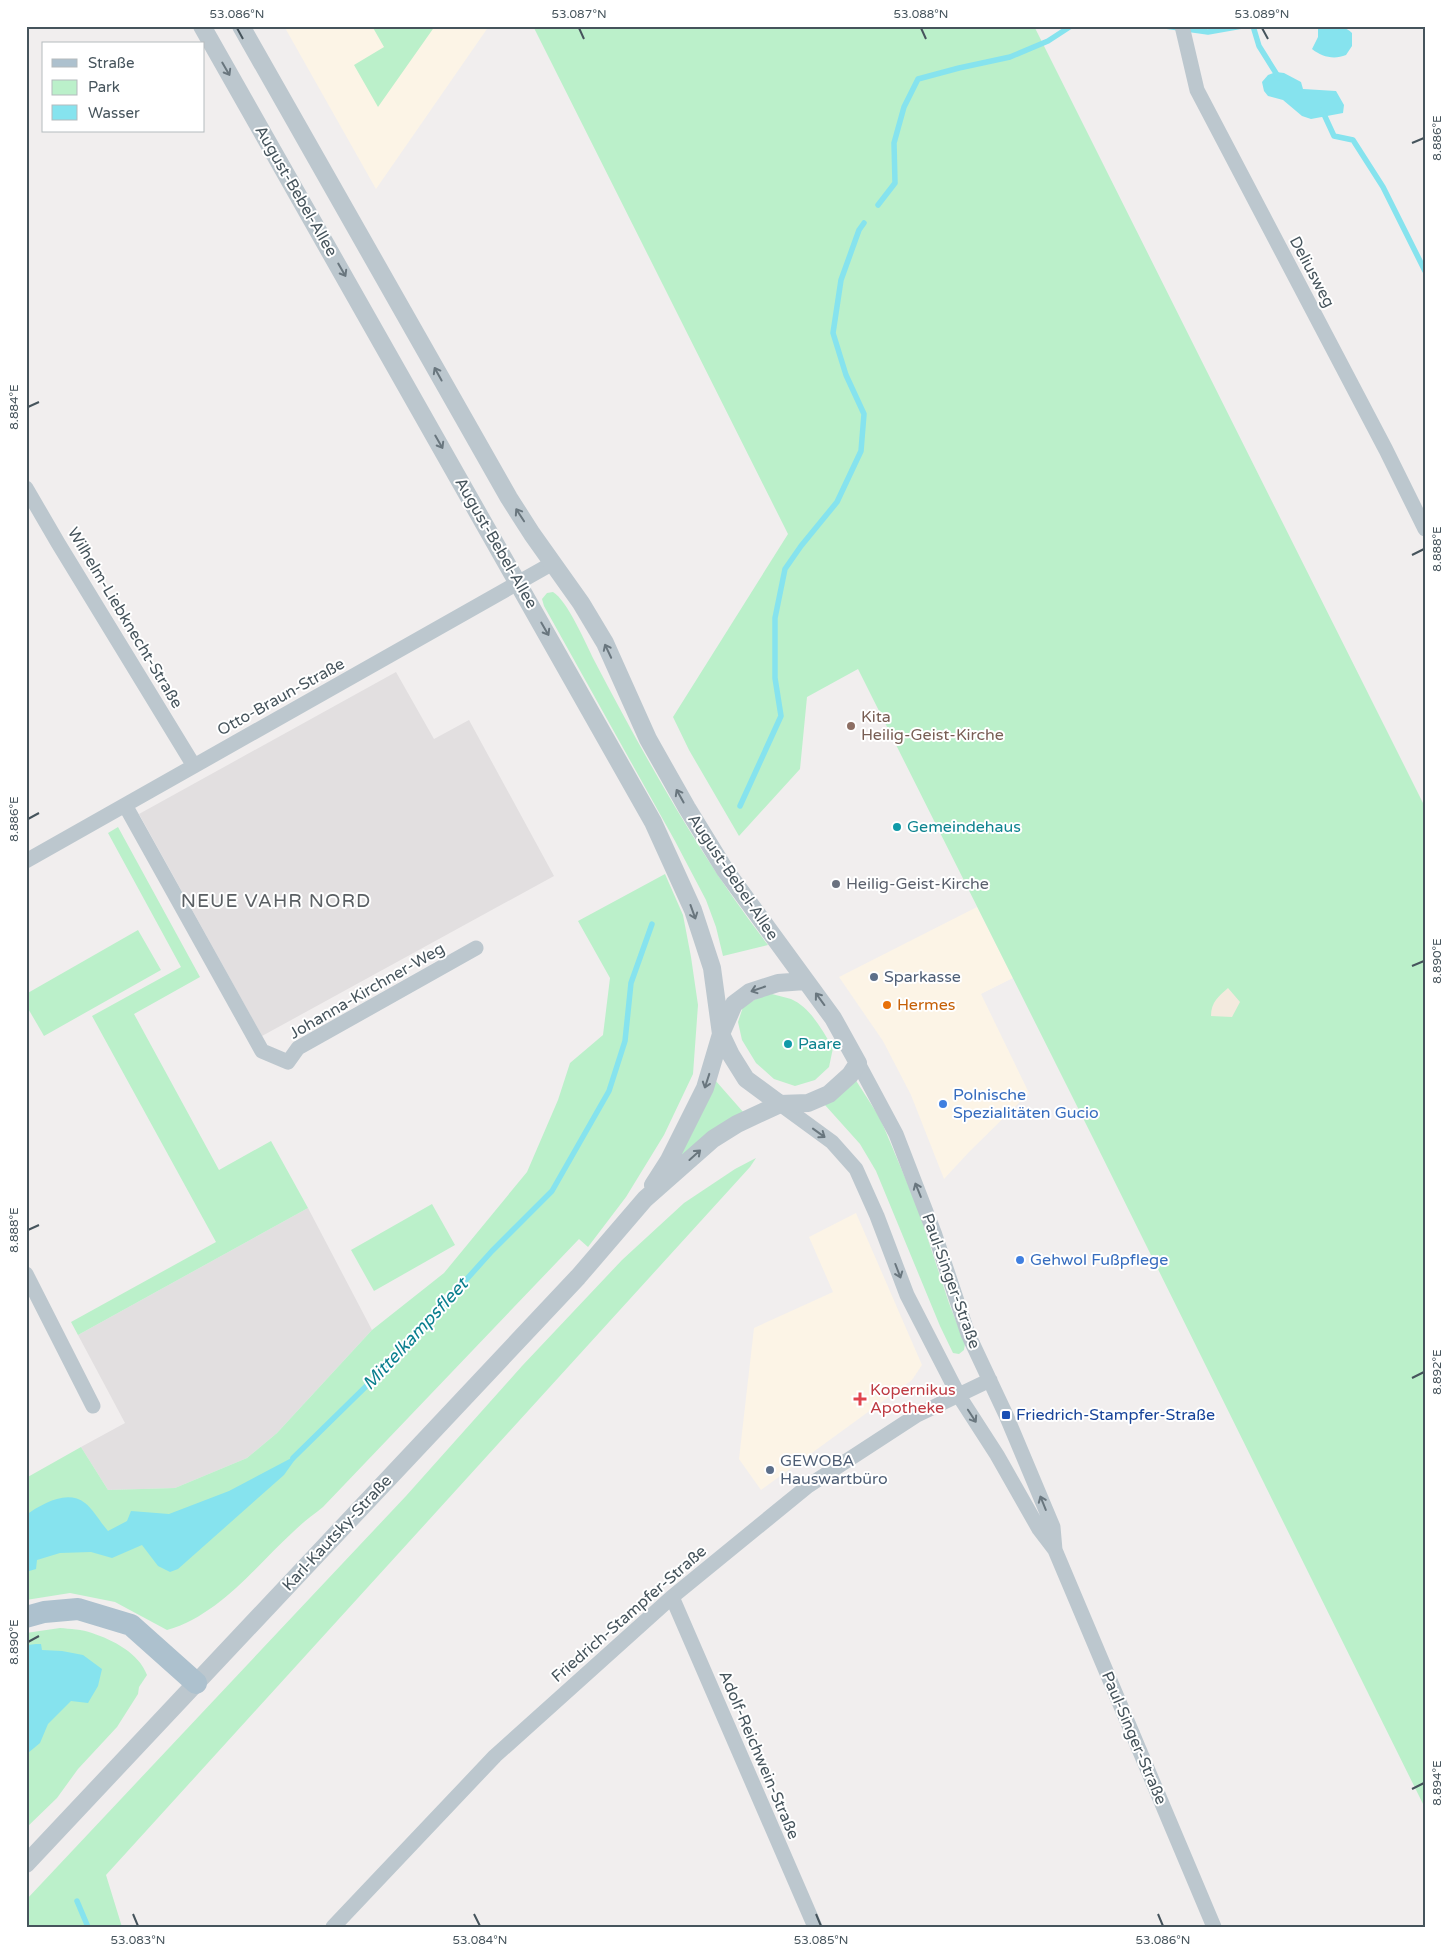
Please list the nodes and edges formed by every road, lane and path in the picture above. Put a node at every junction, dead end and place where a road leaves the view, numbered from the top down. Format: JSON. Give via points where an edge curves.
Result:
{"nodes":[{"id":1,"x":202,"y":26,"type":"edge"},
{"id":2,"x":241,"y":26,"type":"edge"},
{"id":3,"x":1183,"y":33,"type":"edge"},
{"id":4,"x":26,"y":488,"type":"edge"},
{"id":5,"x":1425,"y":529,"type":"edge"},
{"id":6,"x":553,"y":563,"type":"junction"},
{"id":7,"x":518,"y":582,"type":"junction"},
{"id":8,"x":194,"y":766,"type":"junction"},
{"id":9,"x":125,"y":805,"type":"junction"},
{"id":10,"x":26,"y":861,"type":"edge"},
{"id":11,"x":476,"y":948,"type":"dead end"},
{"id":12,"x":805,"y":981,"type":"junction"},
{"id":13,"x":833,"y":1018,"type":"joint"},
{"id":14,"x":722,"y":1034,"type":"junction"},
{"id":15,"x":858,"y":1063,"type":"junction"},
{"id":16,"x":746,"y":1079,"type":"joint"},
{"id":17,"x":780,"y":1104,"type":"junction"},
{"id":18,"x":645,"y":1199,"type":"junction"},
{"id":19,"x":26,"y":1274,"type":"edge"},
{"id":20,"x":990,"y":1380,"type":"junction"},
{"id":21,"x":959,"y":1396,"type":"junction"},
{"id":22,"x":93,"y":1406,"type":"dead end"},
{"id":23,"x":1055,"y":1550,"type":"junction"},
{"id":24,"x":672,"y":1597,"type":"junction"},
{"id":25,"x":26,"y":1617,"type":"edge"},
{"id":26,"x":196,"y":1684,"type":"junction"},
{"id":27,"x":26,"y":1864,"type":"edge"},
{"id":28,"x":333,"y":1927,"type":"edge"},
{"id":29,"x":815,"y":1927,"type":"edge"},
{"id":30,"x":1214,"y":1927,"type":"edge"}],
"edges":[{"from":1,"to":7,"type":"street","name":"August-Bebel-Allee","one_way":true},
{"from":6,"to":2,"type":"street","name":"August-Bebel-Allee","one_way":true,"via":[[509,498]]},
{"from":3,"to":5,"type":"street","name":"Deliusweg","via":[[1198,90]]},
{"from":4,"to":8,"type":"street","name":"Wilhelm-Liebknecht-Straße"},
{"from":6,"to":7,"type":"street","name":"Otto-Braun-Straße"},
{"from":12,"to":6,"type":"street","name":"August-Bebel-Allee","one_way":true,"via":[[725,870],[687,808],[648,739],[604,643]]},
{"from":7,"to":8,"type":"street","name":"Otto-Braun-Straße"},
{"from":7,"to":14,"type":"street","name":"August-Bebel-Allee","one_way":true,"via":[[653,822],[693,910],[712,968]]},
{"from":8,"to":9,"type":"street","name":"Otto-Braun-Straße"},
{"from":9,"to":10,"type":"street","name":"Otto-Braun-Straße"},
{"from":9,"to":11,"type":"street","name":"Johanna-Kirchner-Weg","via":[[262,1051],[288,1062],[298,1048]]},
{"from":13,"to":12,"type":"street","name":"August-Bebel-Allee","one_way":true},
{"from":12,"to":14,"type":"street","name":"Karl-Kautsky-Straße","one_way":true,"via":[[778,983],[750,992],[734,1004]]},
{"from":13,"to":15,"type":"street","name":"Paul-Singer-Straße"},
{"from":14,"to":16,"type":"street","name":"August-Bebel-Allee"},
{"from":14,"to":18,"type":"street","name":"Karl-Kautsky-Straße","one_way":true,"via":[[705,1088]]},
{"from":15,"to":17,"type":"street","name":"Karl-Kautsky-Straße","via":[[829,1094],[808,1103]]},
{"from":20,"to":15,"type":"street","name":"Paul-Singer-Straße","one_way":true,"via":[[968,1334],[896,1134]]},
{"from":16,"to":17,"type":"street","name":"Paul-Singer-Straße"},
{"from":18,"to":17,"type":"street","name":"Karl-Kautsky-Straße","one_way":true,"via":[[713,1139]]},
{"from":17,"to":21,"type":"street","name":"Paul-Singer-Straße","one_way":true,"via":[[832,1142],[856,1168],[907,1294]]},
{"from":18,"to":26,"type":"street","name":"Karl-Kautsky-Straße","via":[[571,1284]]},
{"from":19,"to":22,"type":"street"},
{"from":20,"to":21,"type":"street","name":"Friedrich-Stampfer-Straße"},
{"from":23,"to":20,"type":"street","name":"Paul-Singer-Straße","one_way":true,"via":[[1053,1527]]},
{"from":21,"to":23,"type":"street","name":"Paul-Singer-Straße","one_way":true,"via":[[1039,1530]]},
{"from":21,"to":24,"type":"street","name":"Friedrich-Stampfer-Straße","via":[[917,1415],[808,1486]]},
{"from":23,"to":30,"type":"street","name":"Paul-Singer-Straße"},
{"from":24,"to":28,"type":"street","name":"Friedrich-Stampfer-Straße","via":[[495,1756]]},
{"from":24,"to":29,"type":"street","name":"Adolf-Reichwein-Straße"},
{"from":25,"to":26,"type":"main road","via":[[78,1609],[131,1625]]},
{"from":26,"to":27,"type":"street","name":"Karl-Kautsky-Straße"}]}
